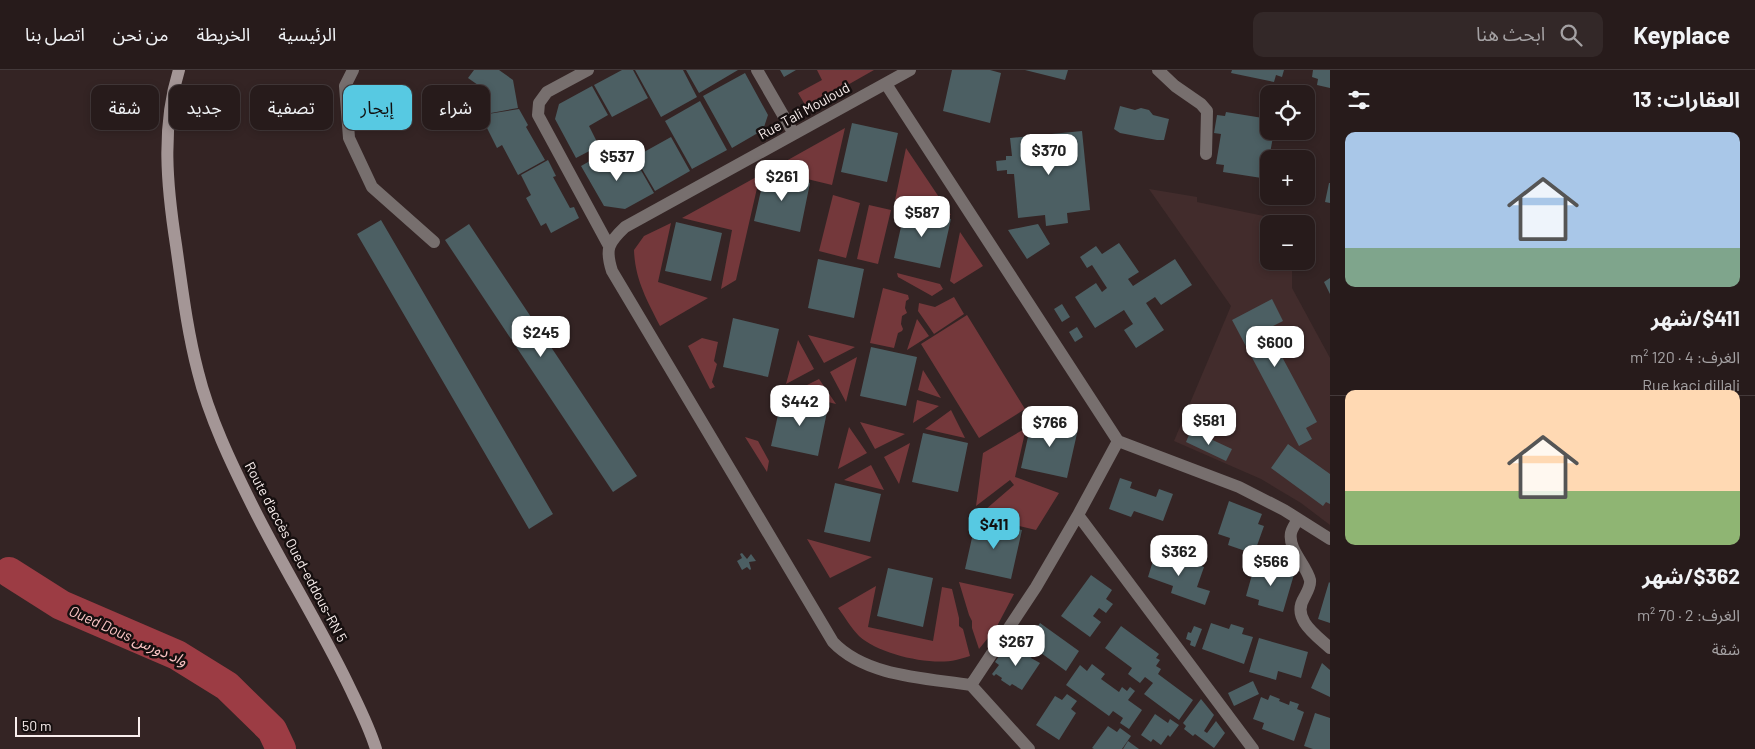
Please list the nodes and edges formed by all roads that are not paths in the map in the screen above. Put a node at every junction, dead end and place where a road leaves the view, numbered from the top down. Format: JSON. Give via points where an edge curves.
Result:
{"nodes":[{"id":1,"x":179,"y":70,"type":"edge"},
{"id":2,"x":353,"y":70,"type":"edge"},
{"id":3,"x":588,"y":70,"type":"edge"},
{"id":4,"x":757,"y":70,"type":"edge"},
{"id":5,"x":1158,"y":70,"type":"edge"},
{"id":6,"x":906,"y":71,"type":"edge"},
{"id":7,"x":886,"y":84,"type":"junction"},
{"id":8,"x":794,"y":134,"type":"junction"},
{"id":9,"x":1206,"y":154,"type":"dead end"},
{"id":10,"x":434,"y":242,"type":"dead end"},
{"id":11,"x":609,"y":246,"type":"junction"},
{"id":12,"x":1118,"y":441,"type":"junction"},
{"id":13,"x":1078,"y":515,"type":"junction"},
{"id":14,"x":1298,"y":518,"type":"junction"},
{"id":15,"x":1330,"y":539,"type":"edge"},
{"id":16,"x":1330,"y":648,"type":"edge"},
{"id":17,"x":971,"y":685,"type":"junction"},
{"id":18,"x":376,"y":749,"type":"edge"},
{"id":19,"x":1029,"y":749,"type":"edge"},
{"id":20,"x":1253,"y":749,"type":"edge"}],
"edges":[{"from":1,"to":18,"type":"main road","name":"Route d'accès Oued-eddous-RN 5","via":[[173,89],[166,144],[169,202],[198,371],[213,420],[253,507],[339,666]]},
{"from":2,"to":10,"type":"street","via":[[345,86],[349,138],[372,187]]},
{"from":3,"to":11,"type":"street","via":[[547,92],[540,103],[538,115]]},
{"from":4,"to":8,"type":"street"},
{"from":5,"to":9,"type":"street","via":[[1207,111]]},
{"from":6,"to":7,"type":"street","name":"Rue Tali Mouloud"},
{"from":7,"to":8,"type":"street","name":"Rue Tali Mouloud"},
{"from":7,"to":12,"type":"street"},
{"from":8,"to":11,"type":"street","name":"Rue Tali Mouloud","via":[[625,228]]},
{"from":11,"to":17,"type":"street","via":[[612,271],[833,642],[842,651],[869,665],[907,676]]},
{"from":12,"to":13,"type":"street"},
{"from":12,"to":14,"type":"street","via":[[1239,487]]},
{"from":13,"to":17,"type":"street","via":[[1036,587]]},
{"from":13,"to":20,"type":"street"},
{"from":14,"to":15,"type":"street"},
{"from":14,"to":16,"type":"street","via":[[1291,532],[1292,544],[1310,580],[1301,610],[1310,631]]},
{"from":17,"to":19,"type":"street"}]}
